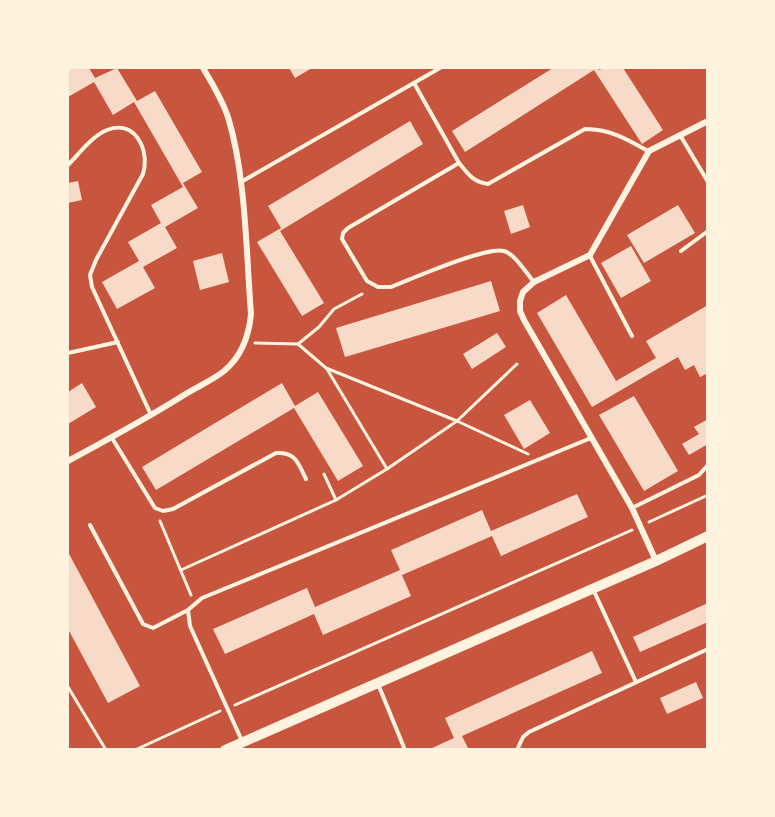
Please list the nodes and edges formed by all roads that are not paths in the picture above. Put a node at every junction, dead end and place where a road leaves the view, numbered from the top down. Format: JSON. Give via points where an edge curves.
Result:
{"nodes":[{"id":1,"x":203,"y":68,"type":"edge"},
{"id":2,"x":440,"y":68,"type":"edge"},
{"id":3,"x":414,"y":83,"type":"junction"},
{"id":4,"x":708,"y":121,"type":"edge"},
{"id":5,"x":680,"y":135,"type":"junction"},
{"id":6,"x":649,"y":151,"type":"junction"},
{"id":7,"x":459,"y":162,"type":"junction"},
{"id":8,"x":68,"y":165,"type":"edge"},
{"id":9,"x":240,"y":182,"type":"junction"},
{"id":10,"x":708,"y":182,"type":"edge"},
{"id":11,"x":708,"y":231,"type":"edge"},
{"id":12,"x":681,"y":251,"type":"dead end"},
{"id":13,"x":590,"y":255,"type":"junction"},
{"id":14,"x":534,"y":282,"type":"junction"},
{"id":15,"x":632,"y":336,"type":"dead end"},
{"id":16,"x":118,"y":342,"type":"junction"},
{"id":17,"x":68,"y":352,"type":"edge"},
{"id":18,"x":152,"y":416,"type":"junction"},
{"id":19,"x":112,"y":437,"type":"junction"},
{"id":20,"x":592,"y":438,"type":"junction"},
{"id":21,"x":68,"y":461,"type":"edge"},
{"id":22,"x":708,"y":465,"type":"edge"},
{"id":23,"x":306,"y":479,"type":"dead end"},
{"id":24,"x":632,"y":508,"type":"junction"},
{"id":25,"x":90,"y":525,"type":"dead end"},
{"id":26,"x":708,"y":536,"type":"edge"},
{"id":27,"x":656,"y":561,"type":"junction"},
{"id":28,"x":592,"y":588,"type":"junction"},
{"id":29,"x":188,"y":610,"type":"junction"},
{"id":30,"x":708,"y":649,"type":"edge"},
{"id":31,"x":378,"y":682,"type":"junction"},
{"id":32,"x":636,"y":682,"type":"junction"},
{"id":33,"x":242,"y":742,"type":"junction"},
{"id":34,"x":225,"y":750,"type":"edge"},
{"id":35,"x":405,"y":750,"type":"edge"},
{"id":36,"x":517,"y":750,"type":"edge"}],
"edges":[{"from":1,"to":9,"type":"street","via":[[227,115]]},
{"from":2,"to":3,"type":"lane"},
{"from":3,"to":7,"type":"lane"},
{"from":3,"to":9,"type":"lane"},
{"from":4,"to":5,"type":"street"},
{"from":5,"to":6,"type":"street"},
{"from":5,"to":10,"type":"lane"},
{"from":6,"to":7,"type":"lane","via":[[616,133],[585,129],[488,184],[471,177]]},
{"from":6,"to":13,"type":"street"},
{"from":7,"to":14,"type":"lane","via":[[343,233],[342,239],[367,280],[378,287],[391,287],[469,258],[504,251]]},
{"from":8,"to":16,"type":"lane","via":[[108,130],[127,131],[143,145],[143,174],[90,275]]},
{"from":9,"to":18,"type":"street","via":[[251,314],[244,344],[224,371]]},
{"from":11,"to":12,"type":"lane"},
{"from":13,"to":14,"type":"street"},
{"from":13,"to":15,"type":"lane"},
{"from":14,"to":20,"type":"street","via":[[523,292],[520,311]]},
{"from":16,"to":17,"type":"lane"},
{"from":16,"to":18,"type":"lane"},
{"from":18,"to":19,"type":"street"},
{"from":19,"to":21,"type":"street"},
{"from":19,"to":23,"type":"lane","via":[[155,508],[164,511],[276,453],[286,452],[295,458]]},
{"from":20,"to":24,"type":"street"},
{"from":20,"to":29,"type":"lane","via":[[202,598]]},
{"from":22,"to":24,"type":"lane","via":[[699,475]]},
{"from":24,"to":27,"type":"street"},
{"from":25,"to":29,"type":"lane","via":[[143,624],[153,628]]},
{"from":26,"to":27,"type":"main road"},
{"from":27,"to":28,"type":"main road"},
{"from":28,"to":31,"type":"main road"},
{"from":28,"to":32,"type":"lane"},
{"from":29,"to":33,"type":"lane","via":[[189,626]]},
{"from":30,"to":32,"type":"lane"},
{"from":31,"to":33,"type":"main road"},
{"from":31,"to":35,"type":"lane"},
{"from":32,"to":36,"type":"lane","via":[[529,732]]},
{"from":33,"to":34,"type":"main road"}]}
